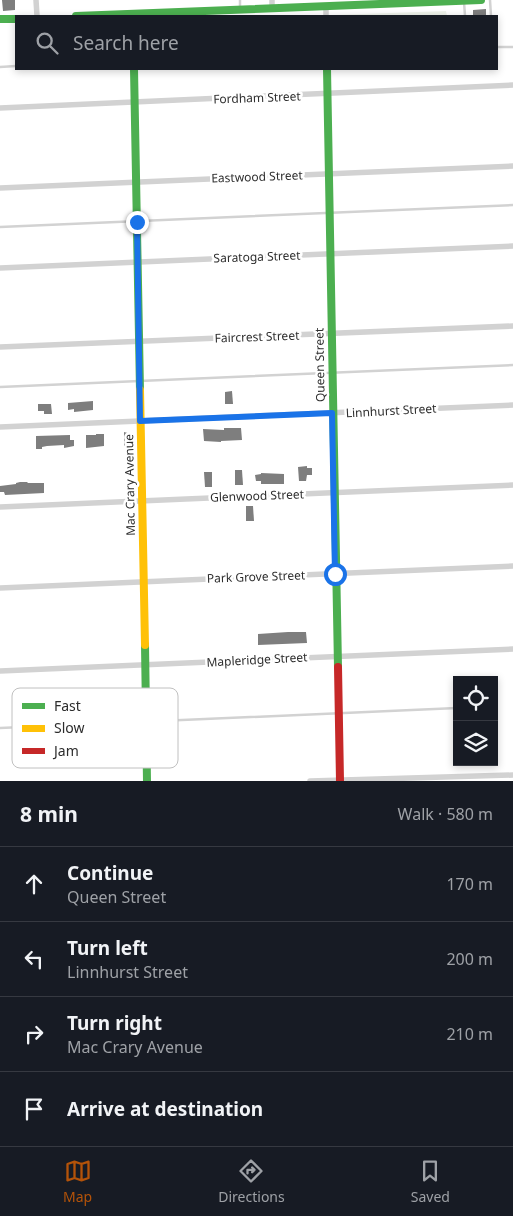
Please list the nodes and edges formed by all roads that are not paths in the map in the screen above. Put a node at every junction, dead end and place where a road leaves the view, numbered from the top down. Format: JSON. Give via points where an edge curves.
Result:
{"nodes":[{"id":1,"x":36,"y":0,"type":"edge"},
{"id":2,"x":240,"y":0,"type":"edge"},
{"id":3,"x":473,"y":0,"type":"edge"},
{"id":4,"x":481,"y":0,"type":"edge"},
{"id":5,"x":490,"y":0,"type":"edge"},
{"id":6,"x":464,"y":1,"type":"edge"},
{"id":7,"x":272,"y":4,"type":"edge"},
{"id":8,"x":326,"y":6,"type":"junction"},
{"id":9,"x":240,"y":10,"type":"junction"},
{"id":10,"x":220,"y":13,"type":"edge"},
{"id":11,"x":252,"y":13,"type":"edge"},
{"id":12,"x":36,"y":15,"type":"edge"},
{"id":13,"x":134,"y":15,"type":"edge"},
{"id":14,"x":326,"y":15,"type":"edge"},
{"id":15,"x":465,"y":15,"type":"edge"},
{"id":16,"x":491,"y":15,"type":"edge"},
{"id":17,"x":0,"y":19,"type":"edge"},
{"id":18,"x":15,"y":19,"type":"edge"},
{"id":19,"x":498,"y":47,"type":"edge"},
{"id":20,"x":513,"y":47,"type":"edge"},
{"id":21,"x":15,"y":66,"type":"edge"},
{"id":22,"x":0,"y":67,"type":"edge"},
{"id":23,"x":134,"y":70,"type":"edge"},
{"id":24,"x":327,"y":70,"type":"edge"},
{"id":25,"x":513,"y":85,"type":"edge"},
{"id":26,"x":327,"y":94,"type":"junction"},
{"id":27,"x":134,"y":103,"type":"junction"},
{"id":28,"x":0,"y":108,"type":"edge"},
{"id":29,"x":513,"y":166,"type":"edge"},
{"id":30,"x":328,"y":174,"type":"junction"},
{"id":31,"x":136,"y":182,"type":"junction"},
{"id":32,"x":0,"y":188,"type":"edge"},
{"id":33,"x":513,"y":205,"type":"edge"},
{"id":34,"x":329,"y":213,"type":"junction"},
{"id":35,"x":137,"y":222,"type":"junction"},
{"id":36,"x":0,"y":227,"type":"edge"},
{"id":37,"x":513,"y":246,"type":"edge"},
{"id":38,"x":330,"y":254,"type":"junction"},
{"id":39,"x":138,"y":262,"type":"junction"},
{"id":40,"x":0,"y":268,"type":"edge"},
{"id":41,"x":513,"y":326,"type":"edge"},
{"id":42,"x":331,"y":334,"type":"junction"},
{"id":43,"x":139,"y":342,"type":"junction"},
{"id":44,"x":0,"y":348,"type":"edge"},
{"id":45,"x":513,"y":365,"type":"edge"},
{"id":46,"x":332,"y":372,"type":"junction"},
{"id":47,"x":140,"y":380,"type":"junction"},
{"id":48,"x":0,"y":387,"type":"edge"},
{"id":49,"x":513,"y":405,"type":"edge"},
{"id":50,"x":332,"y":413,"type":"junction"},
{"id":51,"x":140,"y":421,"type":"junction"},
{"id":52,"x":0,"y":427,"type":"edge"},
{"id":53,"x":513,"y":485,"type":"edge"},
{"id":54,"x":334,"y":493,"type":"junction"},
{"id":55,"x":142,"y":501,"type":"junction"},
{"id":56,"x":0,"y":507,"type":"edge"},
{"id":57,"x":513,"y":566,"type":"edge"},
{"id":58,"x":335,"y":574,"type":"junction"},
{"id":59,"x":143,"y":582,"type":"junction"},
{"id":60,"x":0,"y":588,"type":"edge"},
{"id":61,"x":513,"y":649,"type":"edge"},
{"id":62,"x":337,"y":656,"type":"junction"},
{"id":63,"x":145,"y":665,"type":"junction"},
{"id":64,"x":0,"y":671,"type":"edge"},
{"id":65,"x":145,"y":688,"type":"edge"},
{"id":66,"x":453,"y":708,"type":"edge"},
{"id":67,"x":338,"y":714,"type":"junction"},
{"id":68,"x":178,"y":722,"type":"edge"},
{"id":69,"x":147,"y":768,"type":"edge"},
{"id":70,"x":513,"y":775,"type":"edge"},
{"id":71,"x":490,"y":778,"type":"edge"},
{"id":72,"x":147,"y":781,"type":"edge"},
{"id":73,"x":310,"y":781,"type":"edge"},
{"id":74,"x":340,"y":781,"type":"edge"}],
"edges":[{"from":1,"to":12,"type":"street"},
{"from":2,"to":9,"type":"lane"},
{"from":3,"to":4,"type":"street"},
{"from":3,"to":6,"type":"street"},
{"from":5,"to":16,"type":"lane"},
{"from":6,"to":8,"type":"street"},
{"from":6,"to":15,"type":"lane"},
{"from":7,"to":8,"type":"street"},
{"from":7,"to":11,"type":"street"},
{"from":8,"to":14,"type":"street"},
{"from":9,"to":10,"type":"street"},
{"from":9,"to":11,"type":"street"},
{"from":10,"to":13,"type":"street"},
{"from":17,"to":18,"type":"street"},
{"from":19,"to":20,"type":"lane"},
{"from":21,"to":22,"type":"lane"},
{"from":23,"to":27,"type":"street","name":"Mac Crary Avenue"},
{"from":24,"to":26,"type":"street","name":"Queen Street"},
{"from":25,"to":26,"type":"street","name":"Fordham Street"},
{"from":26,"to":27,"type":"street","name":"Fordham Street"},
{"from":26,"to":30,"type":"street","name":"Queen Street"},
{"from":27,"to":28,"type":"street","name":"Fordham Street"},
{"from":27,"to":31,"type":"street","name":"Mac Crary Avenue"},
{"from":29,"to":30,"type":"street","name":"Eastwood Street"},
{"from":30,"to":31,"type":"street","name":"Eastwood Street"},
{"from":30,"to":34,"type":"street","name":"Queen Street"},
{"from":31,"to":32,"type":"street","name":"Eastwood Street"},
{"from":31,"to":35,"type":"street","name":"Mac Crary Avenue"},
{"from":33,"to":34,"type":"lane"},
{"from":34,"to":35,"type":"lane"},
{"from":34,"to":38,"type":"street","name":"Queen Street"},
{"from":35,"to":36,"type":"lane"},
{"from":35,"to":39,"type":"street","name":"Mac Crary Avenue"},
{"from":37,"to":38,"type":"street","name":"Saratoga Street"},
{"from":38,"to":39,"type":"street","name":"Saratoga Street"},
{"from":38,"to":42,"type":"street","name":"Queen Street"},
{"from":39,"to":40,"type":"street","name":"Saratoga Street"},
{"from":39,"to":43,"type":"street","name":"Mac Crary Avenue"},
{"from":41,"to":42,"type":"street","name":"Faircrest Street"},
{"from":42,"to":43,"type":"street","name":"Faircrest Street"},
{"from":42,"to":46,"type":"street","name":"Queen Street"},
{"from":43,"to":44,"type":"street","name":"Faircrest Street"},
{"from":43,"to":47,"type":"street","name":"Mac Crary Avenue"},
{"from":45,"to":46,"type":"lane"},
{"from":46,"to":47,"type":"lane"},
{"from":46,"to":50,"type":"street","name":"Queen Street"},
{"from":47,"to":48,"type":"lane"},
{"from":47,"to":51,"type":"street","name":"Mac Crary Avenue"},
{"from":49,"to":50,"type":"street","name":"Linnhurst Street"},
{"from":50,"to":51,"type":"street","name":"Linnhurst Street"},
{"from":50,"to":54,"type":"street","name":"Queen Street"},
{"from":51,"to":52,"type":"street","name":"Linnhurst Street"},
{"from":51,"to":55,"type":"street","name":"Mac Crary Avenue"},
{"from":53,"to":54,"type":"street","name":"Glenwood Street"},
{"from":54,"to":55,"type":"street","name":"Glenwood Street"},
{"from":54,"to":58,"type":"street","name":"Queen Street"},
{"from":55,"to":56,"type":"street","name":"Glenwood Street"},
{"from":55,"to":59,"type":"street","name":"Mac Crary Avenue"},
{"from":57,"to":58,"type":"street","name":"Park Grove Street"},
{"from":58,"to":59,"type":"street","name":"Park Grove Street"},
{"from":58,"to":62,"type":"street","name":"Queen Street"},
{"from":59,"to":60,"type":"street","name":"Park Grove Street"},
{"from":59,"to":63,"type":"street","name":"Mac Crary Avenue"},
{"from":61,"to":62,"type":"street","name":"Mapleridge Street"},
{"from":62,"to":63,"type":"street","name":"Mapleridge Street"},
{"from":62,"to":67,"type":"street","name":"Queen Street"},
{"from":63,"to":64,"type":"street","name":"Mapleridge Street"},
{"from":63,"to":65,"type":"street","name":"Mac Crary Avenue"},
{"from":66,"to":67,"type":"lane"},
{"from":67,"to":68,"type":"lane"},
{"from":67,"to":74,"type":"street","name":"Queen Street"},
{"from":69,"to":72,"type":"street","name":"Mac Crary Avenue"},
{"from":70,"to":71,"type":"street"},
{"from":71,"to":74,"type":"street"},
{"from":73,"to":74,"type":"street"}]}
